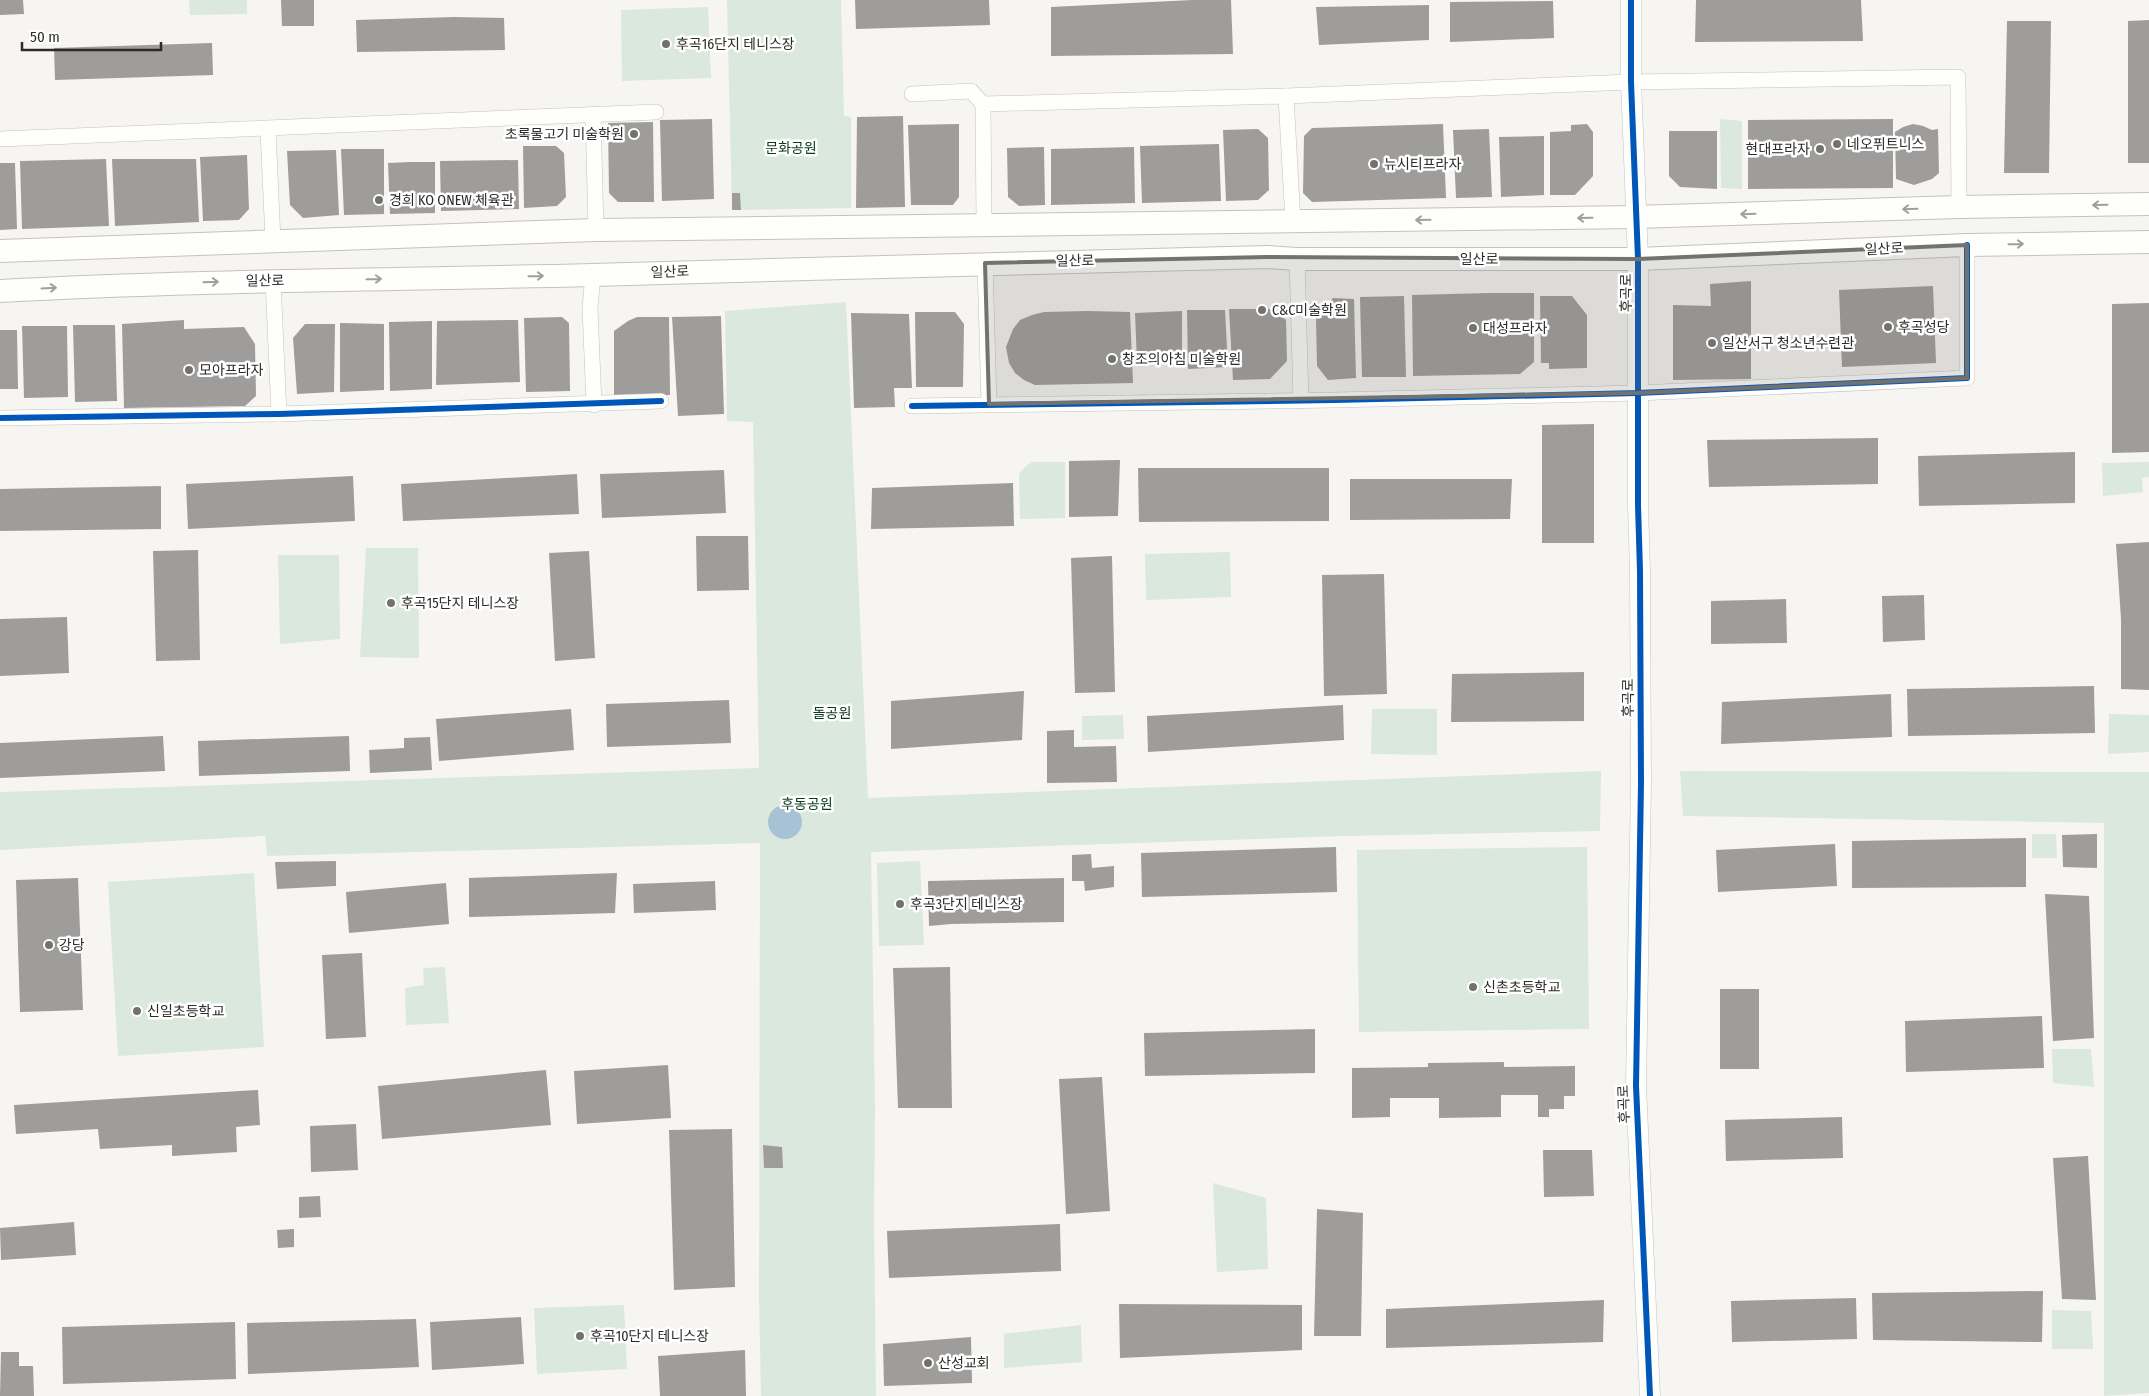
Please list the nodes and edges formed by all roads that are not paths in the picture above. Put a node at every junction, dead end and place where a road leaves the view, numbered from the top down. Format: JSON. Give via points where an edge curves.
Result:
{"nodes":[{"id":1,"x":1631,"y":0,"type":"edge"},
{"id":2,"x":1631,"y":82,"type":"junction"},
{"id":3,"x":912,"y":94,"type":"dead end"},
{"id":4,"x":1286,"y":96,"type":"junction"},
{"id":5,"x":983,"y":104,"type":"junction"},
{"id":6,"x":656,"y":112,"type":"dead end"},
{"id":7,"x":594,"y":114,"type":"junction"},
{"id":8,"x":268,"y":130,"type":"junction"},
{"id":9,"x":0,"y":139,"type":"edge"},
{"id":10,"x":2149,"y":204,"type":"edge"},
{"id":11,"x":1959,"y":207,"type":"junction"},
{"id":12,"x":1635,"y":217,"type":"junction"},
{"id":13,"x":1293,"y":222,"type":"junction"},
{"id":14,"x":984,"y":225,"type":"junction"},
{"id":15,"x":596,"y":230,"type":"junction"},
{"id":16,"x":273,"y":241,"type":"junction"},
{"id":17,"x":2149,"y":242,"type":"edge"},
{"id":18,"x":1967,"y":245,"type":"junction"},
{"id":19,"x":0,"y":251,"type":"edge"},
{"id":20,"x":1638,"y":259,"type":"junction"},
{"id":21,"x":1297,"y":260,"type":"junction"},
{"id":22,"x":984,"y":263,"type":"junction"},
{"id":23,"x":593,"y":275,"type":"junction"},
{"id":24,"x":273,"y":281,"type":"junction"},
{"id":25,"x":0,"y":291,"type":"edge"},
{"id":26,"x":1638,"y":393,"type":"junction"},
{"id":27,"x":1301,"y":400,"type":"junction"},
{"id":28,"x":661,"y":402,"type":"dead end"},
{"id":29,"x":989,"y":404,"type":"junction"},
{"id":30,"x":594,"y":405,"type":"junction"},
{"id":31,"x":912,"y":406,"type":"dead end"},
{"id":32,"x":279,"y":414,"type":"junction"},
{"id":33,"x":0,"y":418,"type":"edge"},
{"id":34,"x":1650,"y":1396,"type":"edge"}],
"edges":[{"from":1,"to":2,"type":"street","name":"후곡로"},
{"from":2,"to":4,"type":"street"},
{"from":2,"to":11,"type":"street","via":[[1958,77]]},
{"from":2,"to":12,"type":"street","name":"후곡로"},
{"from":3,"to":5,"type":"street","via":[[971,91]]},
{"from":4,"to":5,"type":"street"},
{"from":4,"to":13,"type":"street"},
{"from":5,"to":14,"type":"street"},
{"from":6,"to":7,"type":"street"},
{"from":7,"to":8,"type":"street"},
{"from":7,"to":15,"type":"street"},
{"from":8,"to":9,"type":"street"},
{"from":8,"to":16,"type":"street"},
{"from":10,"to":11,"type":"main road","one_way":true},
{"from":11,"to":12,"type":"main road","one_way":true},
{"from":12,"to":13,"type":"main road","one_way":true},
{"from":12,"to":20,"type":"street","name":"후곡로"},
{"from":13,"to":14,"type":"main road"},
{"from":14,"to":15,"type":"main road"},
{"from":15,"to":16,"type":"main road"},
{"from":16,"to":19,"type":"main road"},
{"from":18,"to":17,"type":"main road","name":"일산로","one_way":true},
{"from":18,"to":20,"type":"main road","name":"일산로"},
{"from":18,"to":26,"type":"street","via":[[1967,378]]},
{"from":20,"to":21,"type":"main road","name":"일산로"},
{"from":20,"to":26,"type":"street","name":"후곡로"},
{"from":21,"to":22,"type":"main road","name":"일산로","via":[[1267,257]]},
{"from":21,"to":27,"type":"street"},
{"from":22,"to":23,"type":"main road","name":"일산로"},
{"from":22,"to":29,"type":"street"},
{"from":24,"to":23,"type":"main road","name":"일산로","one_way":true},
{"from":23,"to":30,"type":"street","via":[[590,308]]},
{"from":25,"to":24,"type":"main road","name":"일산로","one_way":true},
{"from":24,"to":32,"type":"street"},
{"from":26,"to":27,"type":"street"},
{"from":26,"to":34,"type":"street","name":"후곡로","via":[[1641,783],[1636,1086]]},
{"from":27,"to":29,"type":"street"},
{"from":28,"to":30,"type":"street"},
{"from":29,"to":31,"type":"street"},
{"from":30,"to":32,"type":"street"},
{"from":32,"to":33,"type":"street"}]}
